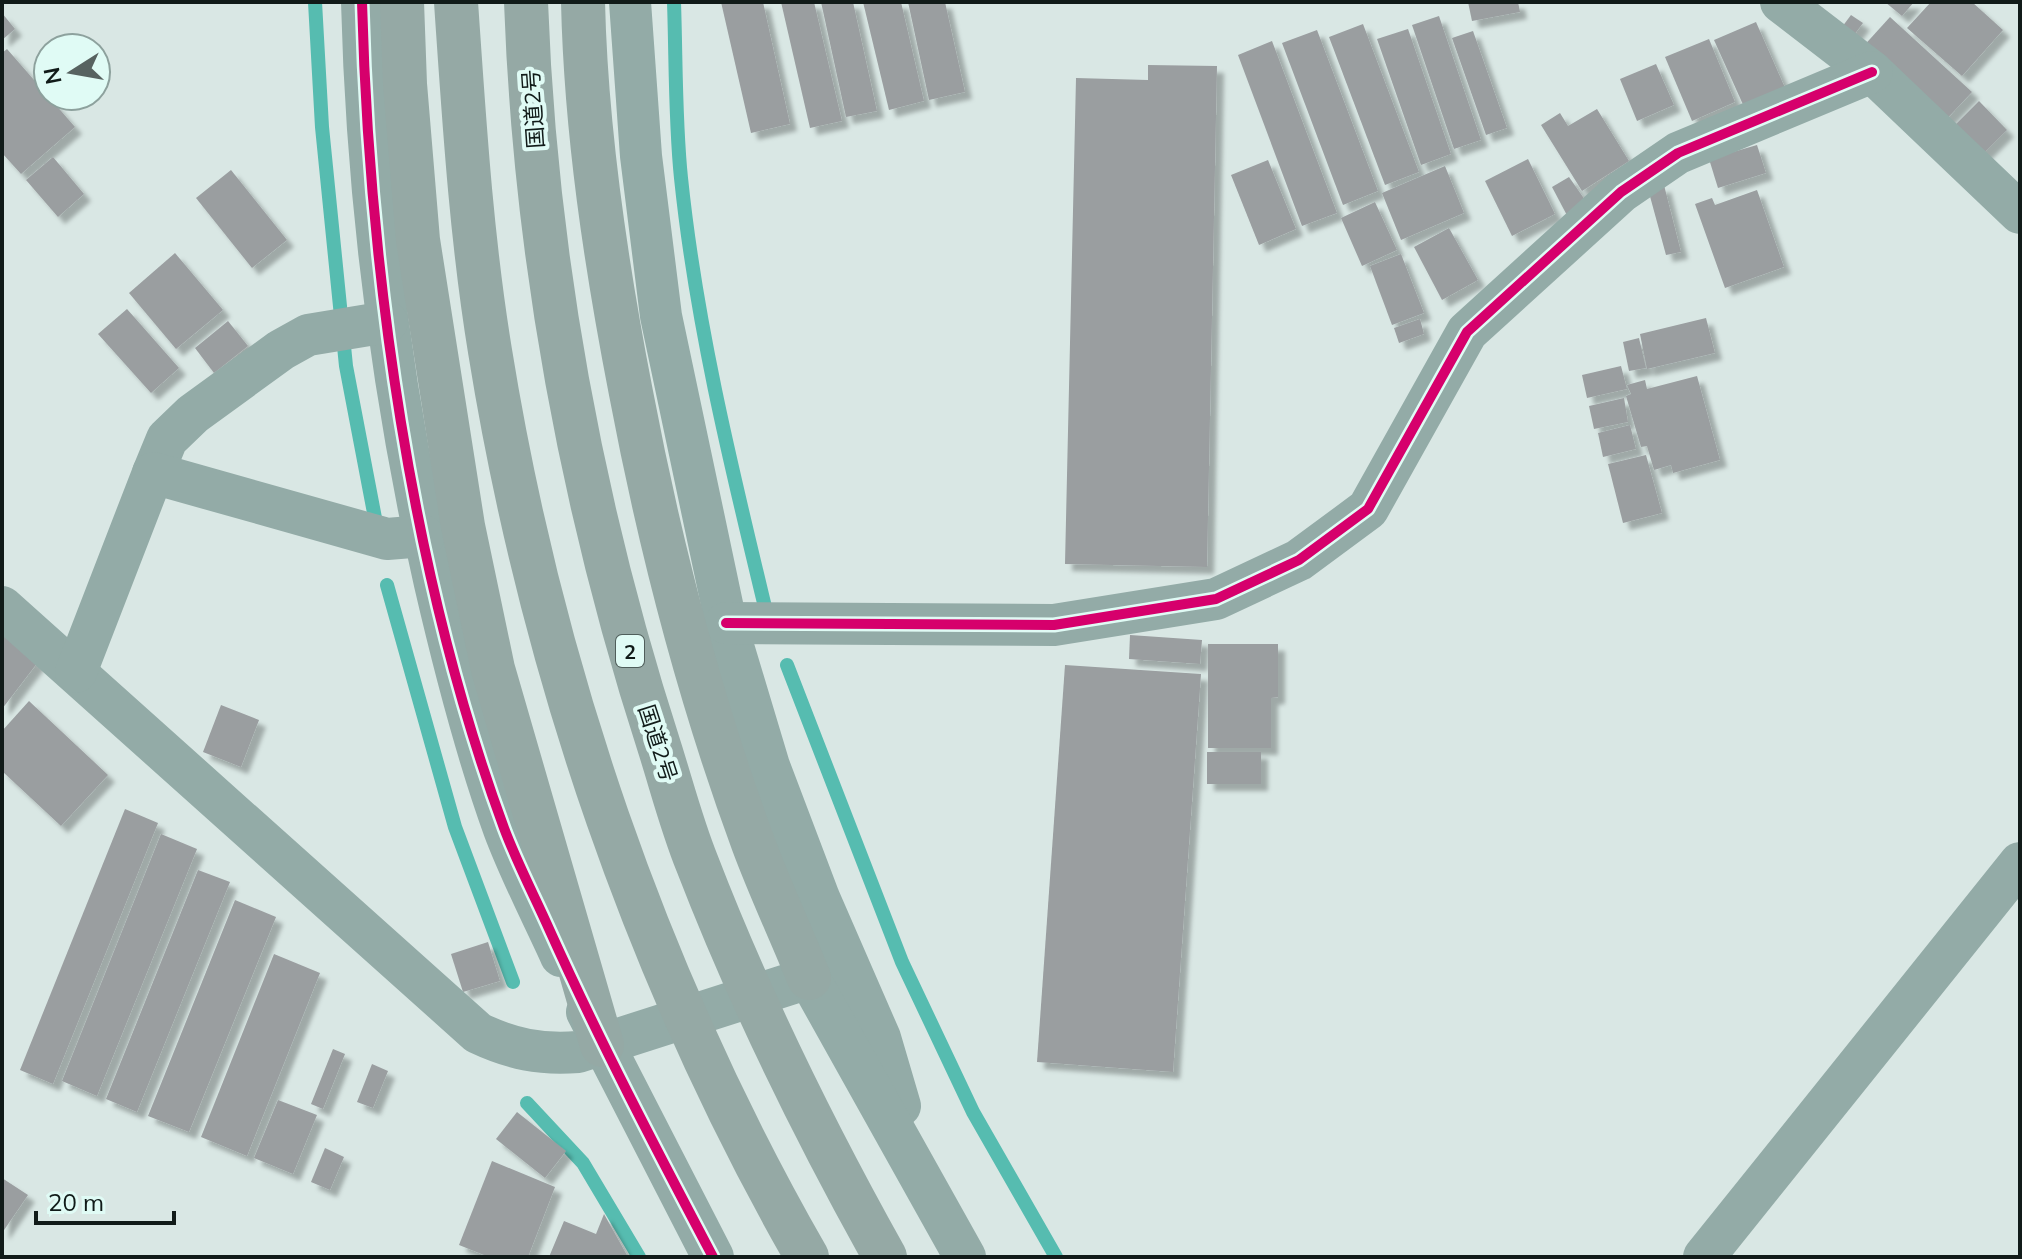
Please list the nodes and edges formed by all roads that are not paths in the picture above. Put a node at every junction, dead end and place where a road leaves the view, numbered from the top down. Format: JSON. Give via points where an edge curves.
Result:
{"nodes":[{"id":1,"x":362,"y":2,"type":"edge"},
{"id":2,"x":402,"y":2,"type":"edge"},
{"id":3,"x":456,"y":2,"type":"edge"},
{"id":4,"x":526,"y":2,"type":"edge"},
{"id":5,"x":583,"y":2,"type":"edge"},
{"id":6,"x":630,"y":2,"type":"edge"},
{"id":7,"x":1781,"y":2,"type":"edge"},
{"id":8,"x":1872,"y":72,"type":"junction"},
{"id":9,"x":2020,"y":213,"type":"edge"},
{"id":10,"x":357,"y":327,"type":"junction"},
{"id":11,"x":153,"y":473,"type":"junction"},
{"id":12,"x":424,"y":536,"type":"junction"},
{"id":13,"x":2,"y":607,"type":"edge"},
{"id":14,"x":726,"y":623,"type":"junction"},
{"id":15,"x":76,"y":672,"type":"junction"},
{"id":16,"x":2020,"y":863,"type":"edge"},
{"id":17,"x":809,"y":978,"type":"junction"},
{"id":18,"x":602,"y":1045,"type":"junction"},
{"id":19,"x":921,"y":1180,"type":"junction"},
{"id":20,"x":713,"y":1257,"type":"edge"},
{"id":21,"x":807,"y":1257,"type":"edge"},
{"id":22,"x":885,"y":1257,"type":"edge"},
{"id":23,"x":965,"y":1257,"type":"edge"},
{"id":24,"x":1704,"y":1257,"type":"edge"}],
"edges":[{"from":1,"to":10,"type":"street","via":[[371,177]]},
{"from":2,"to":18,"type":"highway","via":[[418,240],[463,526],[493,669]]},
{"from":3,"to":21,"type":"highway","bridge":true,"via":[[469,182],[490,350],[524,525],[567,697],[628,877],[704,1055]]},
{"from":4,"to":22,"type":"highway","name":"国道2号","number":"2","bridge":true,"via":[[538,176],[559,336],[592,504],[636,677],[696,861],[744,974],[841,1179]]},
{"from":5,"to":17,"type":"highway","via":[[612,299],[669,573],[754,845]]},
{"from":6,"to":14,"type":"street","via":[[641,156],[661,316]]},
{"from":7,"to":8,"type":"street"},
{"from":8,"to":9,"type":"street"},
{"from":8,"to":14,"type":"street","via":[[1678,153],[1621,192],[1467,332],[1368,509],[1299,560],[1216,599],[1054,625]]},
{"from":10,"to":11,"type":"street","via":[[308,335],[281,350],[193,414],[167,439]]},
{"from":10,"to":12,"type":"street"},
{"from":11,"to":12,"type":"street","via":[[387,539]]},
{"from":11,"to":15,"type":"street"},
{"from":12,"to":18,"type":"street","via":[[472,729],[505,830]]},
{"from":13,"to":15,"type":"street"},
{"from":14,"to":19,"type":"street","via":[[769,766],[880,1038]]},
{"from":15,"to":18,"type":"street","via":[[478,1033],[512,1049],[551,1054]]},
{"from":16,"to":24,"type":"street"},
{"from":17,"to":18,"type":"street"},
{"from":17,"to":19,"type":"street"},
{"from":18,"to":20,"type":"street"},
{"from":19,"to":23,"type":"street"}]}
